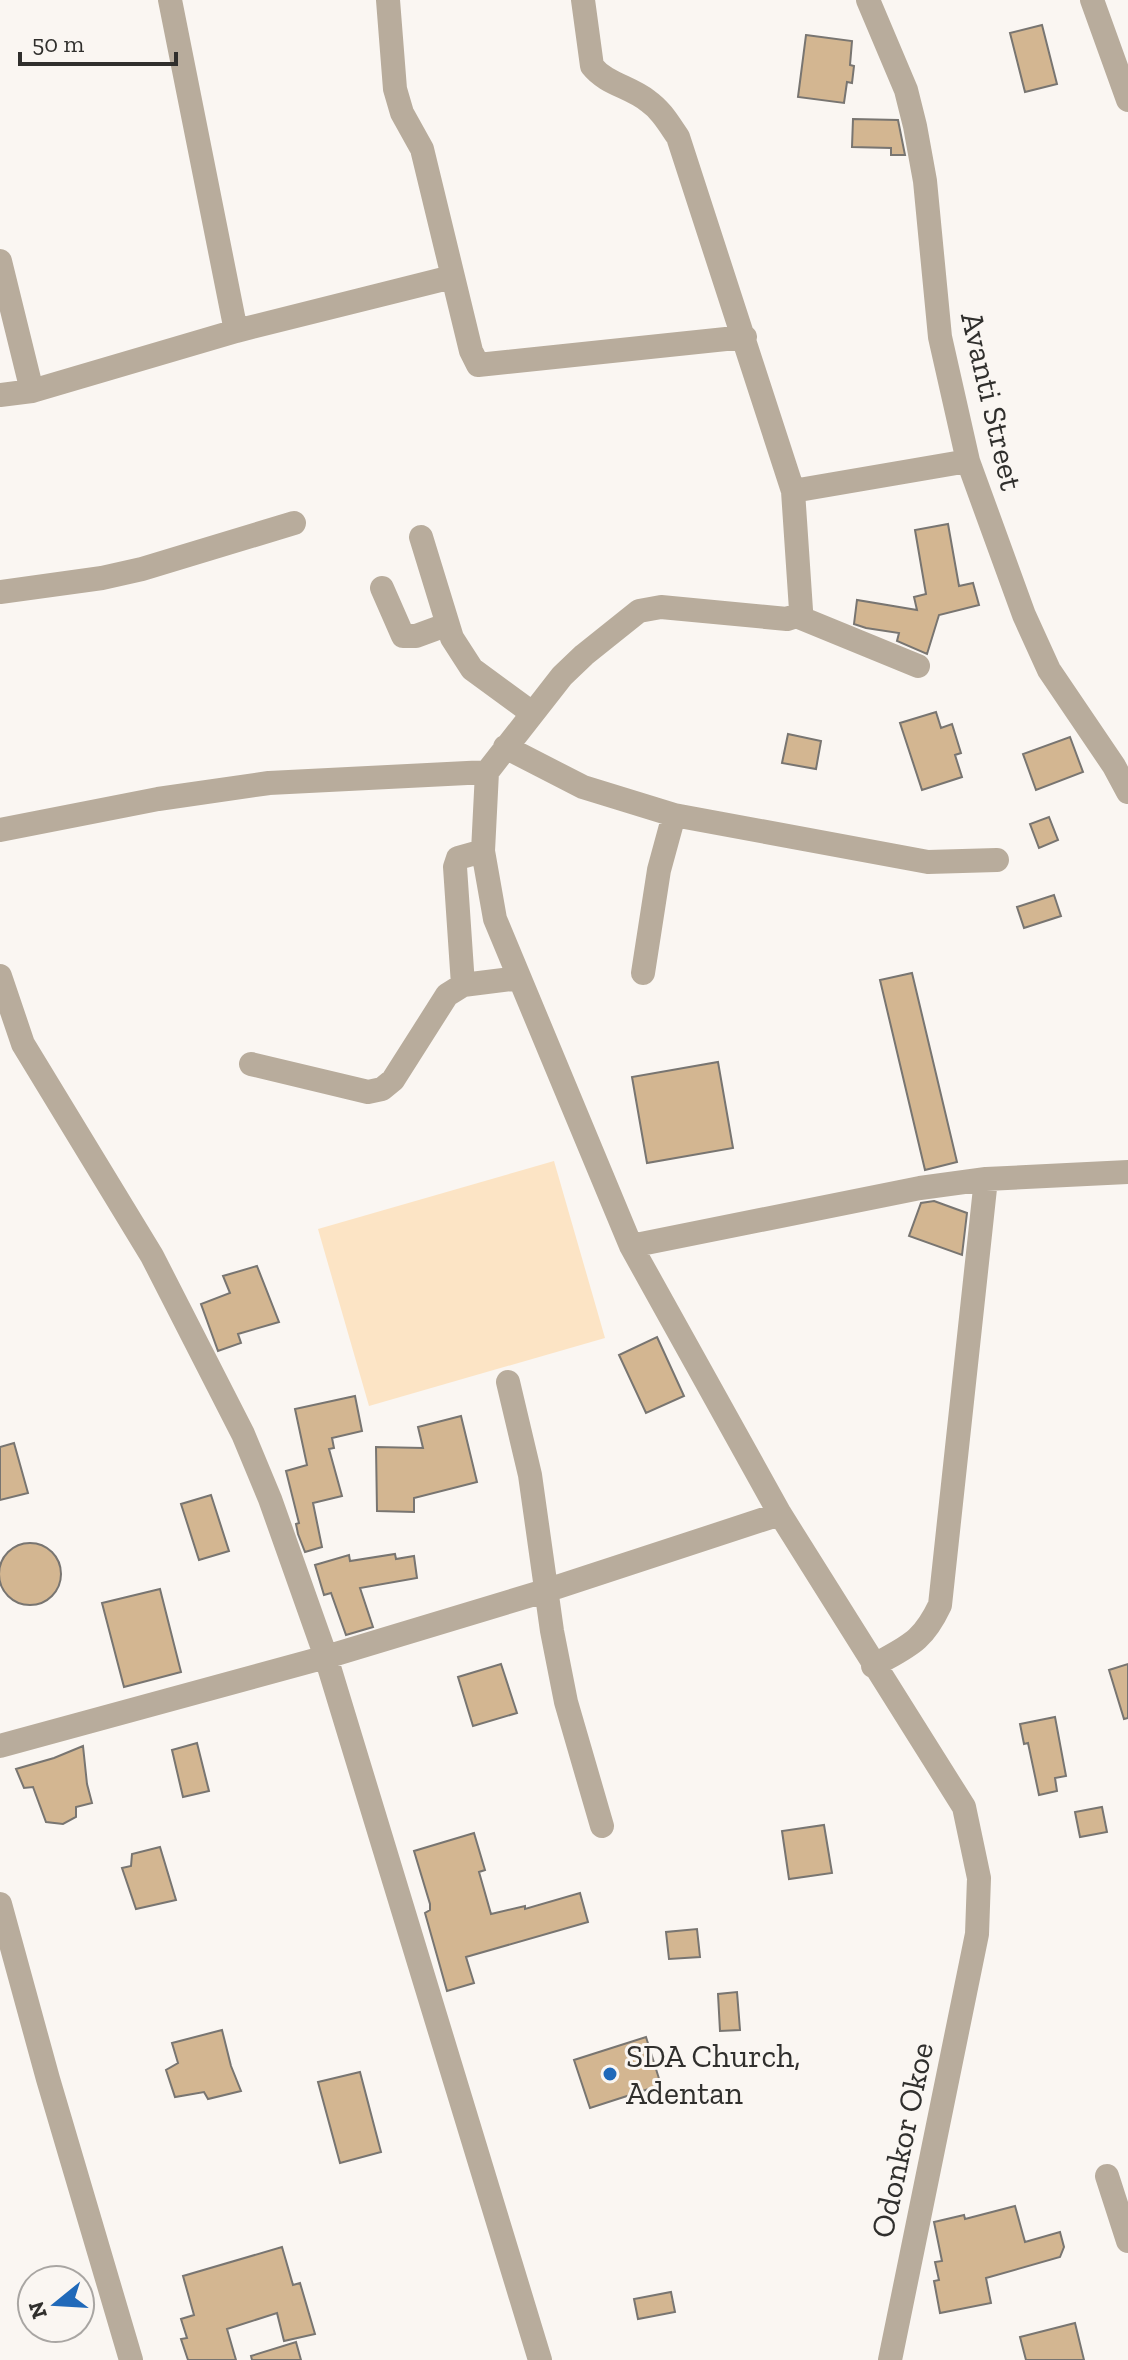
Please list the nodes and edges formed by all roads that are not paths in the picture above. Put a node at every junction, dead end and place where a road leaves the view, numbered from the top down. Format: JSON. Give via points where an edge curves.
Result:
{"nodes":[{"id":1,"x":170,"y":0,"type":"edge"},
{"id":2,"x":388,"y":0,"type":"edge"},
{"id":3,"x":583,"y":0,"type":"edge"},
{"id":4,"x":868,"y":0,"type":"edge"},
{"id":5,"x":1092,"y":0,"type":"edge"},
{"id":6,"x":1128,"y":100,"type":"edge"},
{"id":7,"x":0,"y":261,"type":"edge"},
{"id":8,"x":452,"y":277,"type":"junction"},
{"id":9,"x":236,"y":331,"type":"junction"},
{"id":10,"x":745,"y":337,"type":"junction"},
{"id":11,"x":32,"y":391,"type":"junction"},
{"id":12,"x":0,"y":395,"type":"edge"},
{"id":13,"x":968,"y":461,"type":"junction"},
{"id":14,"x":793,"y":491,"type":"junction"},
{"id":15,"x":294,"y":523,"type":"dead end"},
{"id":16,"x":421,"y":537,"type":"dead end"},
{"id":17,"x":382,"y":588,"type":"dead end"},
{"id":18,"x":0,"y":592,"type":"edge"},
{"id":19,"x":796,"y":616,"type":"junction"},
{"id":20,"x":446,"y":625,"type":"junction"},
{"id":21,"x":918,"y":666,"type":"dead end"},
{"id":22,"x":532,"y":713,"type":"junction"},
{"id":23,"x":505,"y":747,"type":"junction"},
{"id":24,"x":487,"y":772,"type":"junction"},
{"id":25,"x":1128,"y":792,"type":"edge"},
{"id":26,"x":674,"y":815,"type":"junction"},
{"id":27,"x":0,"y":830,"type":"edge"},
{"id":28,"x":483,"y":851,"type":"junction"},
{"id":29,"x":997,"y":860,"type":"dead end"},
{"id":30,"x":643,"y":973,"type":"dead end"},
{"id":31,"x":0,"y":976,"type":"edge"},
{"id":32,"x":519,"y":978,"type":"junction"},
{"id":33,"x":463,"y":985,"type":"junction"},
{"id":34,"x":11,"y":1047,"type":"edge"},
{"id":35,"x":251,"y":1064,"type":"dead end"},
{"id":36,"x":1128,"y":1172,"type":"edge"},
{"id":37,"x":986,"y":1179,"type":"junction"},
{"id":38,"x":631,"y":1246,"type":"junction"},
{"id":39,"x":508,"y":1382,"type":"dead end"},
{"id":40,"x":780,"y":1514,"type":"junction"},
{"id":41,"x":548,"y":1590,"type":"junction"},
{"id":42,"x":326,"y":1657,"type":"junction"},
{"id":43,"x":873,"y":1666,"type":"junction"},
{"id":44,"x":0,"y":1746,"type":"edge"},
{"id":45,"x":602,"y":1826,"type":"dead end"},
{"id":46,"x":0,"y":1904,"type":"edge"},
{"id":47,"x":1107,"y":2176,"type":"dead end"},
{"id":48,"x":1128,"y":2241,"type":"edge"},
{"id":49,"x":131,"y":2360,"type":"edge"},
{"id":50,"x":540,"y":2360,"type":"edge"},
{"id":51,"x":890,"y":2360,"type":"edge"}],
"edges":[{"from":1,"to":9,"type":"street"},
{"from":2,"to":8,"type":"street","via":[[395,89],[422,149]]},
{"from":3,"to":10,"type":"street","via":[[592,66],[647,100],[678,137]]},
{"from":4,"to":13,"type":"street","name":"Avanti Street","via":[[906,90],[915,126],[940,337]]},
{"from":5,"to":6,"type":"street"},
{"from":7,"to":11,"type":"street"},
{"from":8,"to":9,"type":"street"},
{"from":8,"to":10,"type":"street","via":[[478,365]]},
{"from":9,"to":11,"type":"street"},
{"from":10,"to":14,"type":"street"},
{"from":11,"to":12,"type":"street"},
{"from":13,"to":14,"type":"street"},
{"from":13,"to":25,"type":"street","name":"Avanti Street","via":[[1049,670]]},
{"from":14,"to":19,"type":"street","via":[[801,610]]},
{"from":15,"to":18,"type":"street","via":[[142,569]]},
{"from":16,"to":20,"type":"street"},
{"from":17,"to":20,"type":"street","via":[[403,636]]},
{"from":19,"to":21,"type":"street"},
{"from":19,"to":22,"type":"street","via":[[661,607],[639,611],[584,655]]},
{"from":20,"to":22,"type":"street","via":[[472,669]]},
{"from":22,"to":23,"type":"street"},
{"from":23,"to":24,"type":"street"},
{"from":23,"to":26,"type":"street","via":[[583,787]]},
{"from":24,"to":27,"type":"street","via":[[269,783]]},
{"from":24,"to":28,"type":"street","name":"Odonkor Okoe"},
{"from":26,"to":29,"type":"street","via":[[928,862]]},
{"from":26,"to":30,"type":"street","via":[[659,870]]},
{"from":28,"to":32,"type":"street","name":"Odonkor Okoe","via":[[495,919]]},
{"from":28,"to":33,"type":"street","via":[[458,858],[455,867]]},
{"from":31,"to":34,"type":"street"},
{"from":32,"to":33,"type":"street"},
{"from":32,"to":38,"type":"street","name":"Odonkor Okoe"},
{"from":33,"to":35,"type":"street","via":[[447,995],[382,1089],[368,1092]]},
{"from":34,"to":42,"type":"street","via":[[152,1256],[208,1363],[270,1499]]},
{"from":36,"to":37,"type":"street"},
{"from":37,"to":38,"type":"street"},
{"from":37,"to":43,"type":"street","via":[[940,1605],[918,1641]]},
{"from":38,"to":40,"type":"street","name":"Odonkor Okoe"},
{"from":39,"to":41,"type":"street","via":[[530,1475]]},
{"from":40,"to":41,"type":"street"},
{"from":40,"to":43,"type":"street","name":"Odonkor Okoe"},
{"from":41,"to":42,"type":"street"},
{"from":41,"to":45,"type":"street","via":[[566,1702]]},
{"from":42,"to":44,"type":"street"},
{"from":42,"to":50,"type":"street"},
{"from":43,"to":51,"type":"street","name":"Odonkor Okoe","via":[[964,1807],[979,1878],[977,1934]]},
{"from":46,"to":49,"type":"street"},
{"from":47,"to":48,"type":"street"}]}
